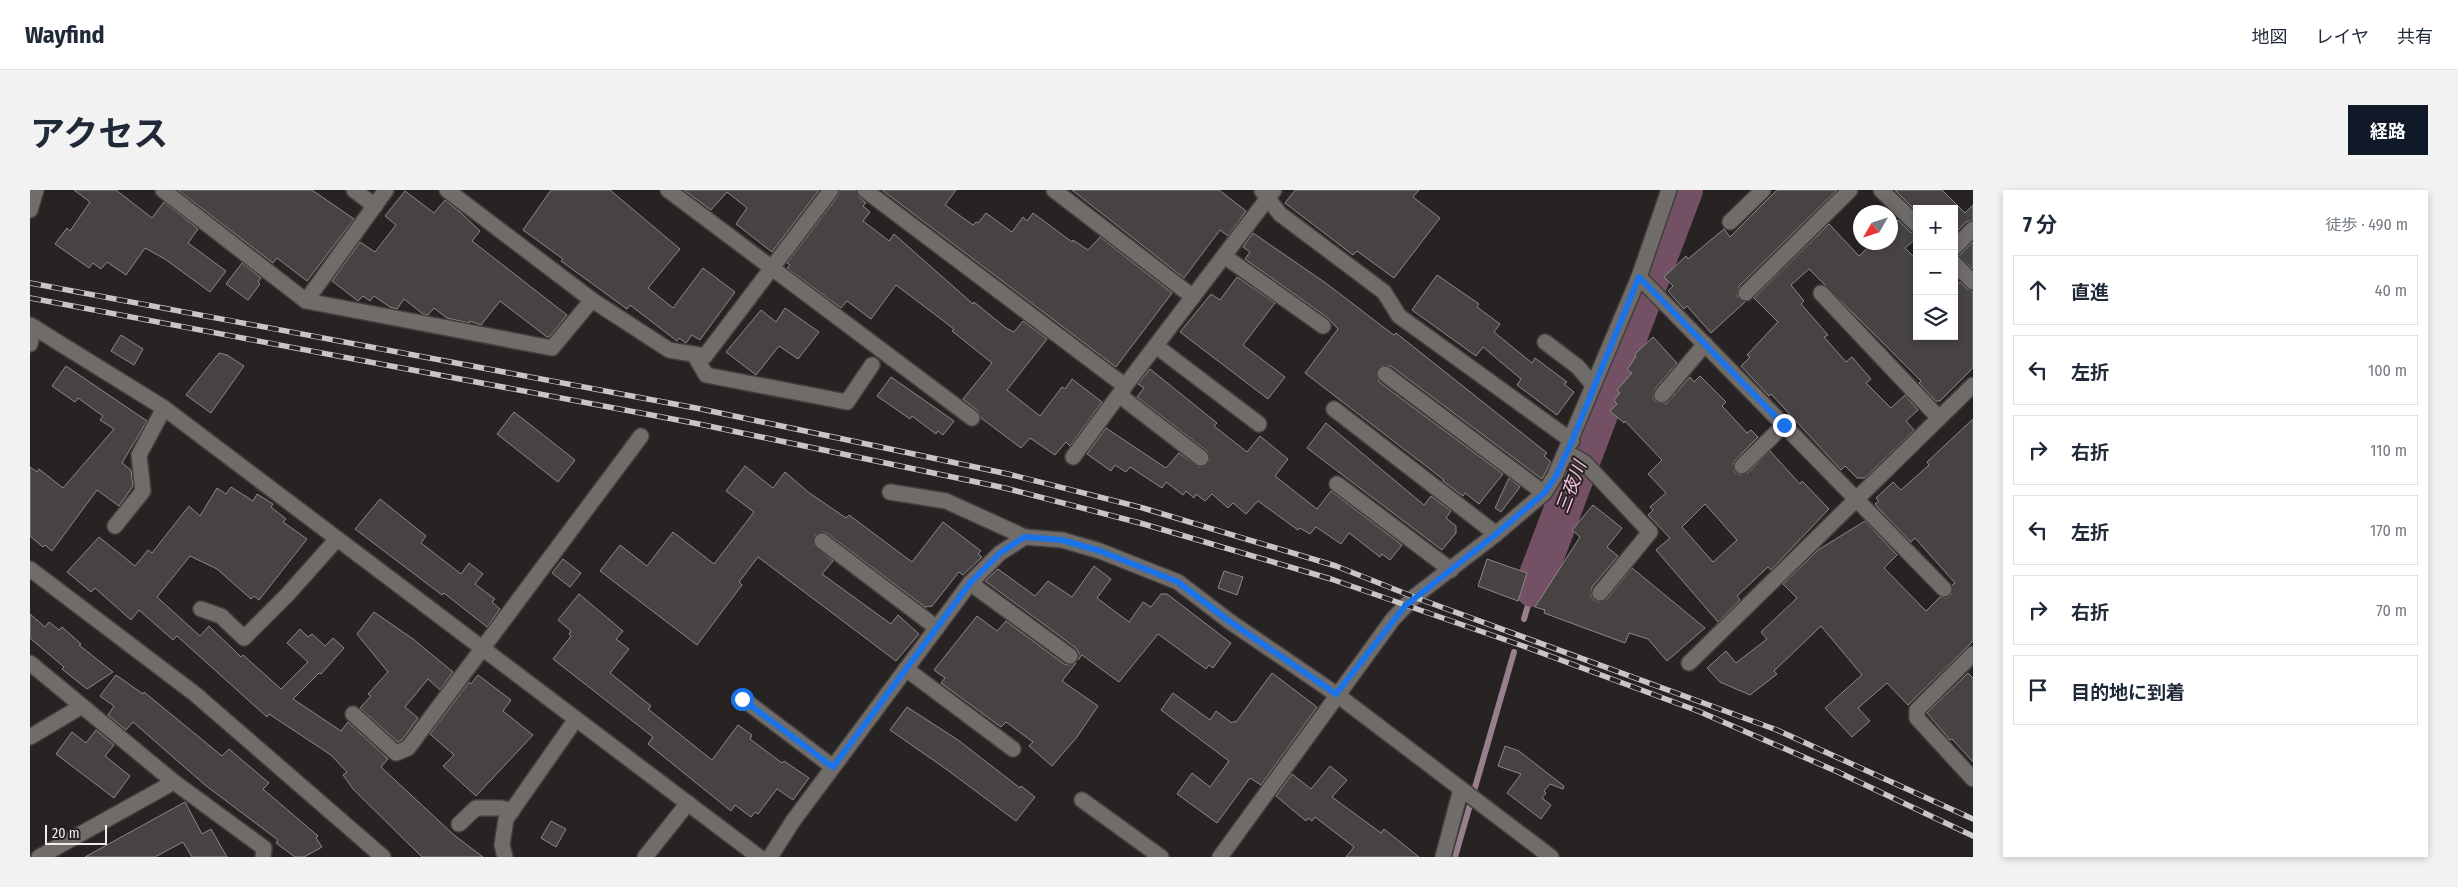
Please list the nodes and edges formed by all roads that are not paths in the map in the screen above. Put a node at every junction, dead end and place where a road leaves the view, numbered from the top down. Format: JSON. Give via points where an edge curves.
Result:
{"nodes":[{"id":1,"x":36,"y":190,"type":"edge"},
{"id":2,"x":163,"y":190,"type":"edge"},
{"id":3,"x":354,"y":190,"type":"edge"},
{"id":4,"x":386,"y":190,"type":"edge"},
{"id":5,"x":448,"y":190,"type":"edge"},
{"id":6,"x":668,"y":190,"type":"edge"},
{"id":7,"x":831,"y":190,"type":"edge"},
{"id":8,"x":865,"y":190,"type":"edge"},
{"id":9,"x":1054,"y":190,"type":"edge"},
{"id":10,"x":1668,"y":190,"type":"edge"},
{"id":11,"x":1763,"y":190,"type":"edge"},
{"id":12,"x":1850,"y":190,"type":"edge"},
{"id":13,"x":1880,"y":190,"type":"edge"},
{"id":14,"x":1267,"y":193,"type":"edge"},
{"id":15,"x":375,"y":206,"type":"junction"},
{"id":16,"x":30,"y":210,"type":"edge"},
{"id":17,"x":1730,"y":222,"type":"dead end"},
{"id":18,"x":1913,"y":222,"type":"edge"},
{"id":19,"x":1973,"y":229,"type":"edge"},
{"id":20,"x":1958,"y":244,"type":"edge"},
{"id":21,"x":1224,"y":256,"type":"junction"},
{"id":22,"x":771,"y":267,"type":"junction"},
{"id":23,"x":1958,"y":267,"type":"edge"},
{"id":24,"x":1639,"y":277,"type":"junction"},
{"id":25,"x":1973,"y":282,"type":"edge"},
{"id":26,"x":1746,"y":293,"type":"dead end"},
{"id":27,"x":1821,"y":293,"type":"dead end"},
{"id":28,"x":1193,"y":297,"type":"junction"},
{"id":29,"x":592,"y":300,"type":"junction"},
{"id":30,"x":306,"y":301,"type":"junction"},
{"id":31,"x":32,"y":326,"type":"edge"},
{"id":32,"x":1322,"y":326,"type":"dead end"},
{"id":33,"x":1545,"y":342,"type":"dead end"},
{"id":34,"x":30,"y":344,"type":"edge"},
{"id":35,"x":1705,"y":344,"type":"junction"},
{"id":36,"x":1156,"y":346,"type":"junction"},
{"id":37,"x":694,"y":354,"type":"junction"},
{"id":38,"x":872,"y":365,"type":"dead end"},
{"id":39,"x":1385,"y":374,"type":"dead end"},
{"id":40,"x":1593,"y":385,"type":"junction"},
{"id":41,"x":1973,"y":385,"type":"edge"},
{"id":42,"x":1122,"y":391,"type":"junction"},
{"id":43,"x":1662,"y":395,"type":"dead end"},
{"id":44,"x":164,"y":408,"type":"junction"},
{"id":45,"x":1334,"y":409,"type":"dead end"},
{"id":46,"x":972,"y":418,"type":"dead end"},
{"id":47,"x":1939,"y":418,"type":"junction"},
{"id":48,"x":1259,"y":424,"type":"dead end"},
{"id":49,"x":1784,"y":425,"type":"junction"},
{"id":50,"x":641,"y":436,"type":"dead end"},
{"id":51,"x":1569,"y":446,"type":"junction"},
{"id":52,"x":1073,"y":458,"type":"dead end"},
{"id":53,"x":1201,"y":458,"type":"dead end"},
{"id":54,"x":1742,"y":466,"type":"dead end"},
{"id":55,"x":1337,"y":484,"type":"dead end"},
{"id":56,"x":890,"y":492,"type":"dead end"},
{"id":57,"x":1544,"y":493,"type":"junction"},
{"id":58,"x":1856,"y":499,"type":"junction"},
{"id":59,"x":115,"y":526,"type":"dead end"},
{"id":60,"x":1496,"y":534,"type":"junction"},
{"id":61,"x":1024,"y":537,"type":"junction"},
{"id":62,"x":336,"y":539,"type":"junction"},
{"id":63,"x":822,"y":540,"type":"dead end"},
{"id":64,"x":30,"y":569,"type":"edge"},
{"id":65,"x":1451,"y":570,"type":"junction"},
{"id":66,"x":970,"y":583,"type":"junction"},
{"id":67,"x":1944,"y":589,"type":"dead end"},
{"id":68,"x":1600,"y":593,"type":"dead end"},
{"id":69,"x":201,"y":609,"type":"dead end"},
{"id":70,"x":937,"y":628,"type":"junction"},
{"id":71,"x":483,"y":648,"type":"junction"},
{"id":72,"x":1973,"y":654,"type":"edge"},
{"id":73,"x":1070,"y":656,"type":"dead end"},
{"id":74,"x":30,"y":663,"type":"edge"},
{"id":75,"x":1689,"y":663,"type":"dead end"},
{"id":76,"x":906,"y":669,"type":"junction"},
{"id":77,"x":1336,"y":694,"type":"junction"},
{"id":78,"x":742,"y":699,"type":"dead end"},
{"id":79,"x":82,"y":706,"type":"junction"},
{"id":80,"x":354,"y":714,"type":"dead end"},
{"id":81,"x":576,"y":719,"type":"junction"},
{"id":82,"x":30,"y":737,"type":"edge"},
{"id":83,"x":1013,"y":749,"type":"dead end"},
{"id":84,"x":833,"y":767,"type":"junction"},
{"id":85,"x":1973,"y":779,"type":"edge"},
{"id":86,"x":174,"y":782,"type":"junction"},
{"id":87,"x":1468,"y":794,"type":"junction"},
{"id":88,"x":1082,"y":800,"type":"dead end"},
{"id":89,"x":688,"y":803,"type":"junction"},
{"id":90,"x":512,"y":811,"type":"junction"},
{"id":91,"x":459,"y":824,"type":"dead end"},
{"id":92,"x":753,"y":855,"type":"edge"},
{"id":93,"x":39,"y":857,"type":"edge"},
{"id":94,"x":263,"y":857,"type":"edge"},
{"id":95,"x":383,"y":857,"type":"edge"},
{"id":96,"x":504,"y":857,"type":"edge"},
{"id":97,"x":646,"y":857,"type":"edge"},
{"id":98,"x":770,"y":857,"type":"edge"},
{"id":99,"x":1161,"y":857,"type":"edge"},
{"id":100,"x":1220,"y":857,"type":"edge"},
{"id":101,"x":1443,"y":857,"type":"edge"},
{"id":102,"x":1551,"y":857,"type":"edge"}],
"edges":[{"from":1,"to":16,"type":"street"},
{"from":2,"to":30,"type":"street"},
{"from":3,"to":15,"type":"street"},
{"from":4,"to":15,"type":"street"},
{"from":5,"to":29,"type":"street"},
{"from":6,"to":22,"type":"street"},
{"from":7,"to":22,"type":"street"},
{"from":8,"to":42,"type":"street"},
{"from":9,"to":28,"type":"street"},
{"from":10,"to":24,"type":"street"},
{"from":11,"to":17,"type":"street"},
{"from":12,"to":26,"type":"street"},
{"from":13,"to":18,"type":"street"},
{"from":14,"to":21,"type":"street"},
{"from":14,"to":51,"type":"street","via":[[1280,214],[1384,292],[1399,316]]},
{"from":15,"to":30,"type":"street"},
{"from":19,"to":20,"type":"street"},
{"from":21,"to":28,"type":"street"},
{"from":21,"to":32,"type":"street"},
{"from":22,"to":37,"type":"street","via":[[705,356]]},
{"from":22,"to":46,"type":"street"},
{"from":23,"to":25,"type":"street"},
{"from":24,"to":35,"type":"street"},
{"from":24,"to":40,"type":"street"},
{"from":27,"to":47,"type":"street"},
{"from":28,"to":36,"type":"street"},
{"from":29,"to":30,"type":"street","via":[[552,348]]},
{"from":29,"to":37,"type":"street","via":[[669,350]]},
{"from":31,"to":34,"type":"street"},
{"from":31,"to":44,"type":"street"},
{"from":33,"to":40,"type":"street","via":[[1578,367]]},
{"from":35,"to":43,"type":"street"},
{"from":35,"to":49,"type":"street"},
{"from":36,"to":42,"type":"street"},
{"from":36,"to":48,"type":"street"},
{"from":37,"to":38,"type":"street","via":[[706,375],[846,402]]},
{"from":39,"to":57,"type":"street"},
{"from":40,"to":51,"type":"street"},
{"from":41,"to":47,"type":"street"},
{"from":42,"to":52,"type":"street"},
{"from":42,"to":53,"type":"street"},
{"from":44,"to":59,"type":"street","via":[[139,455],[143,491]]},
{"from":44,"to":62,"type":"street"},
{"from":45,"to":60,"type":"street"},
{"from":47,"to":58,"type":"street"},
{"from":49,"to":54,"type":"street"},
{"from":49,"to":58,"type":"street"},
{"from":50,"to":71,"type":"street"},
{"from":51,"to":57,"type":"street"},
{"from":51,"to":68,"type":"street","via":[[1650,532]]},
{"from":55,"to":65,"type":"street"},
{"from":56,"to":61,"type":"street","via":[[946,501]]},
{"from":57,"to":60,"type":"street"},
{"from":58,"to":67,"type":"street"},
{"from":58,"to":75,"type":"street"},
{"from":60,"to":65,"type":"street"},
{"from":61,"to":66,"type":"street","via":[[1000,553]]},
{"from":61,"to":77,"type":"street","via":[[1062,540],[1100,551],[1178,582]]},
{"from":62,"to":69,"type":"street","via":[[244,638],[221,616]]},
{"from":62,"to":71,"type":"street"},
{"from":63,"to":70,"type":"street"},
{"from":64,"to":95,"type":"street","via":[[195,694]]},
{"from":65,"to":77,"type":"street","via":[[1392,619]]},
{"from":66,"to":70,"type":"street"},
{"from":66,"to":73,"type":"street"},
{"from":70,"to":76,"type":"street"},
{"from":71,"to":80,"type":"street","via":[[408,748],[396,753]]},
{"from":71,"to":81,"type":"street"},
{"from":72,"to":85,"type":"street","via":[[1917,710],[1916,718]]},
{"from":74,"to":79,"type":"street"},
{"from":76,"to":83,"type":"street"},
{"from":76,"to":84,"type":"street"},
{"from":77,"to":87,"type":"street"},
{"from":77,"to":100,"type":"street"},
{"from":78,"to":84,"type":"street"},
{"from":79,"to":82,"type":"street"},
{"from":79,"to":86,"type":"street"},
{"from":81,"to":89,"type":"street"},
{"from":81,"to":90,"type":"street"},
{"from":84,"to":98,"type":"street"},
{"from":86,"to":93,"type":"street"},
{"from":86,"to":94,"type":"street","via":[[264,848]]},
{"from":87,"to":101,"type":"street"},
{"from":87,"to":102,"type":"street"},
{"from":88,"to":99,"type":"street"},
{"from":89,"to":92,"type":"street"},
{"from":89,"to":97,"type":"street"},
{"from":90,"to":91,"type":"street","via":[[476,808]]},
{"from":90,"to":96,"type":"street","via":[[506,819],[502,844]]}]}
